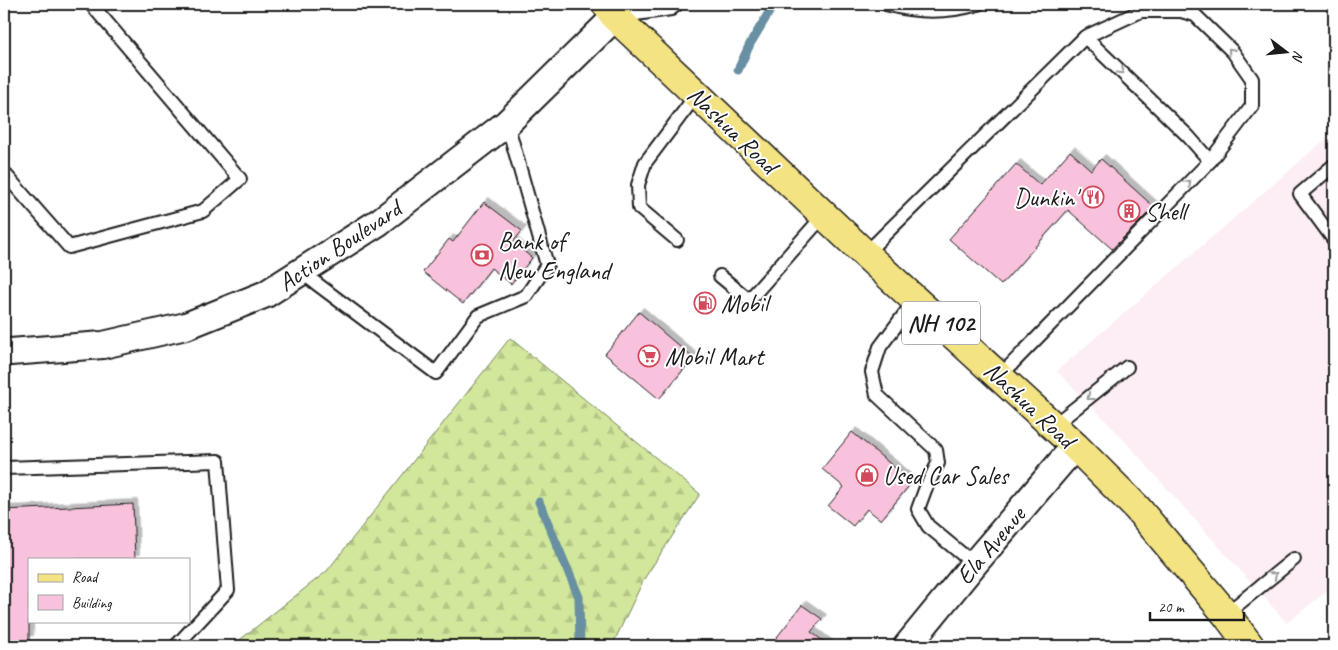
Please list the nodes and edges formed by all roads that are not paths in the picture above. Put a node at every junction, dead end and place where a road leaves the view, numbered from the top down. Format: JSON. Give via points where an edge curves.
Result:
{"nodes":[{"id":1,"x":91,"y":4,"type":"edge"},
{"id":2,"x":584,"y":4,"type":"edge"},
{"id":3,"x":677,"y":4,"type":"edge"},
{"id":4,"x":886,"y":4,"type":"edge"},
{"id":5,"x":978,"y":4,"type":"edge"},
{"id":6,"x":614,"y":8,"type":"edge"},
{"id":7,"x":1085,"y":37,"type":"junction"},
{"id":8,"x":697,"y":94,"type":"junction"},
{"id":9,"x":507,"y":123,"type":"junction"},
{"id":10,"x":1210,"y":161,"type":"junction"},
{"id":11,"x":1334,"y":166,"type":"edge"},
{"id":12,"x":4,"y":173,"type":"edge"},
{"id":13,"x":824,"y":215,"type":"junction"},
{"id":14,"x":677,"y":240,"type":"dead end"},
{"id":15,"x":1334,"y":240,"type":"edge"},
{"id":16,"x":865,"y":254,"type":"junction"},
{"id":17,"x":300,"y":272,"type":"junction"},
{"id":18,"x":720,"y":276,"type":"dead end"},
{"id":19,"x":915,"y":300,"type":"junction"},
{"id":20,"x":4,"y":351,"type":"edge"},
{"id":21,"x":1127,"y":367,"type":"dead end"},
{"id":22,"x":1000,"y":376,"type":"junction"},
{"id":23,"x":1052,"y":426,"type":"junction"},
{"id":24,"x":1075,"y":446,"type":"junction"},
{"id":25,"x":4,"y":468,"type":"edge"},
{"id":26,"x":1294,"y":559,"type":"dead end"},
{"id":27,"x":974,"y":564,"type":"junction"},
{"id":28,"x":1226,"y":614,"type":"junction"},
{"id":29,"x":176,"y":646,"type":"edge"},
{"id":30,"x":907,"y":646,"type":"edge"},
{"id":31,"x":1250,"y":646,"type":"edge"}],
"edges":[{"from":1,"to":12,"type":"lane","via":[[240,178],[203,211],[69,247]]},
{"from":2,"to":6,"type":"main road","name":"Nashua Road","number":"NH 102"},
{"from":3,"to":6,"type":"lane","via":[[671,9]]},
{"from":4,"to":5,"type":"lane","via":[[904,9],[942,11]]},
{"from":6,"to":8,"type":"main road","name":"Nashua Road","number":"NH 102"},
{"from":6,"to":9,"type":"street","name":"Action Boulevard"},
{"from":7,"to":10,"type":"lane","one_way":true},
{"from":10,"to":7,"type":"lane","one_way":true,"via":[[1252,106],[1252,79],[1233,52],[1195,15],[1181,11],[1141,11]]},
{"from":7,"to":16,"type":"lane"},
{"from":8,"to":13,"type":"main road","name":"Nashua Road","number":"NH 102"},
{"from":8,"to":14,"type":"lane","via":[[645,163],[638,185],[639,208]]},
{"from":9,"to":17,"type":"street","name":"Action Boulevard","via":[[379,222]]},
{"from":9,"to":17,"type":"lane","via":[[547,265],[526,296],[478,316],[436,373]]},
{"from":22,"to":10,"type":"lane","one_way":true},
{"from":11,"to":15,"type":"lane","via":[[1300,194]]},
{"from":13,"to":16,"type":"main road","name":"Nashua Road","number":"NH 102"},
{"from":13,"to":18,"type":"lane","via":[[748,300]]},
{"from":16,"to":19,"type":"main road","name":"Nashua Road","number":"NH 102"},
{"from":17,"to":20,"type":"street","name":"Action Boulevard","via":[[266,294],[186,326],[103,345]]},
{"from":19,"to":22,"type":"main road","name":"Nashua Road","number":"NH 102"},
{"from":19,"to":27,"type":"lane","via":[[880,347],[872,372],[877,395],[936,450],[938,463],[918,509],[928,526]]},
{"from":21,"to":23,"type":"lane","one_way":true},
{"from":22,"to":23,"type":"main road","name":"Nashua Road","number":"NH 102"},
{"from":23,"to":24,"type":"main road","name":"Nashua Road","number":"NH 102"},
{"from":24,"to":27,"type":"street","name":"Ela Avenue"},
{"from":24,"to":28,"type":"main road","name":"Nashua Road","number":"NH 102","via":[[1137,508]]},
{"from":25,"to":29,"type":"lane","via":[[218,461],[228,590]]},
{"from":28,"to":26,"type":"lane","one_way":true},
{"from":27,"to":30,"type":"street","name":"Ela Avenue"},
{"from":28,"to":31,"type":"main road","name":"Nashua Road","number":"NH 102"}]}
